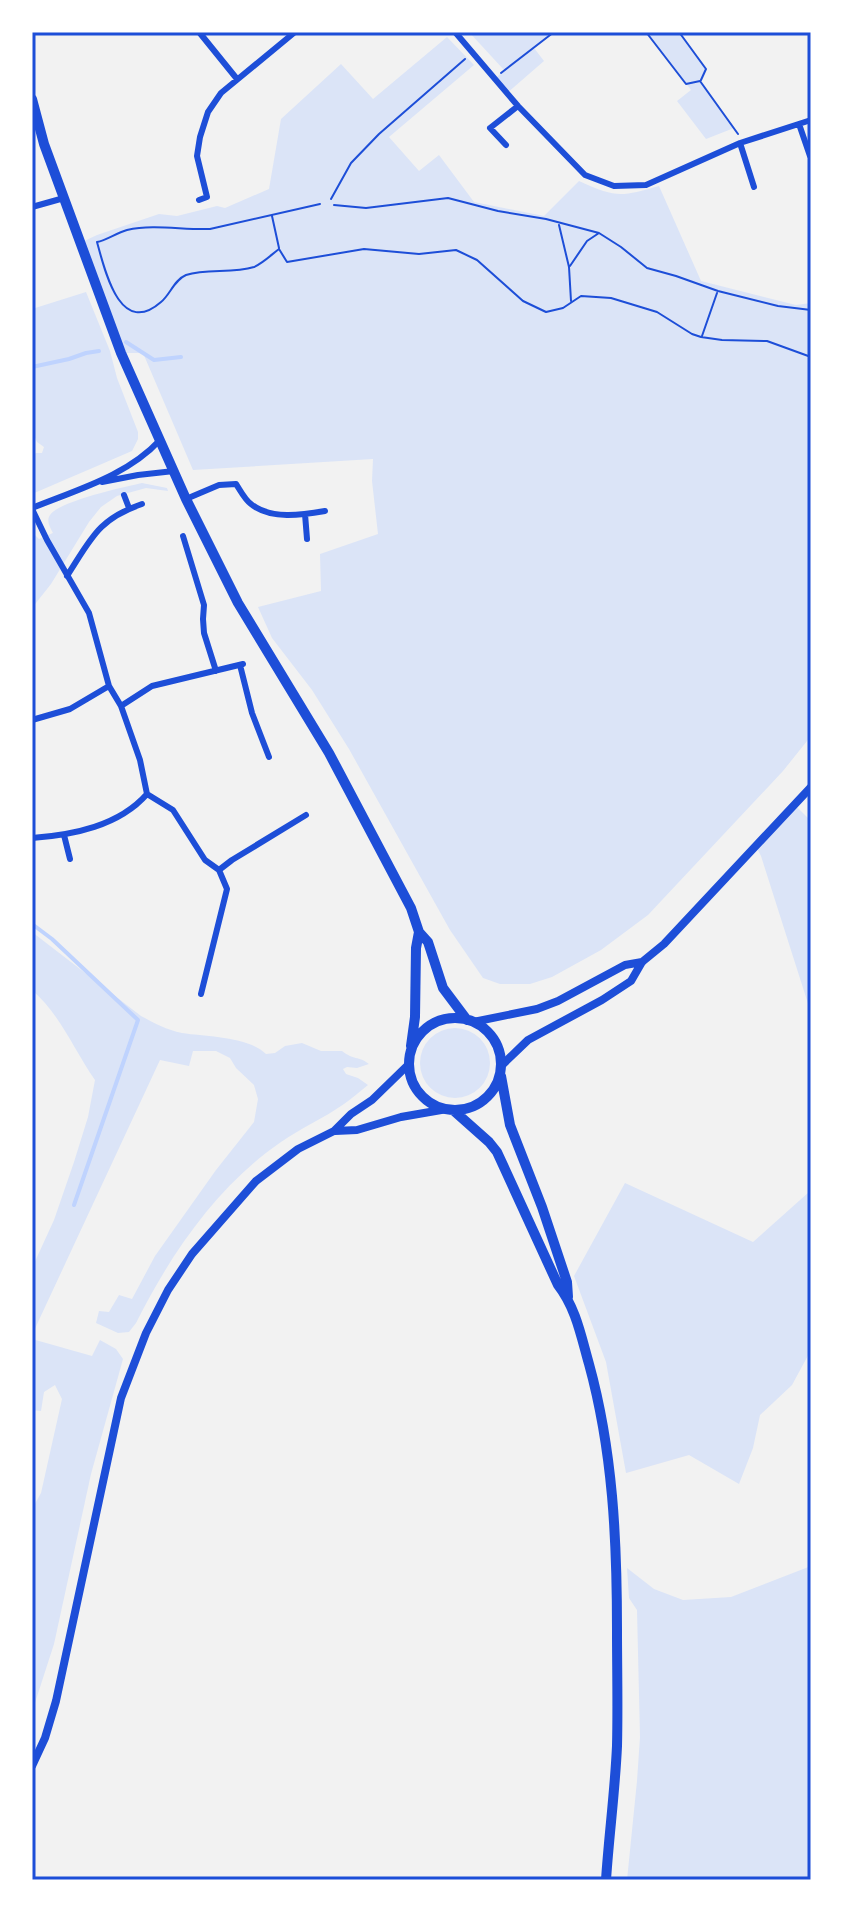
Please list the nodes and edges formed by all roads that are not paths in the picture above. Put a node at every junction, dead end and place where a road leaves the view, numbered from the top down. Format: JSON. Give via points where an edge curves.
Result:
{"nodes":[{"id":1,"x":199,"y":32,"type":"edge"},
{"id":2,"x":295,"y":32,"type":"edge"},
{"id":3,"x":455,"y":32,"type":"edge"},
{"id":4,"x":237,"y":79,"type":"junction"},
{"id":5,"x":32,"y":99,"type":"edge"},
{"id":6,"x":518,"y":106,"type":"junction"},
{"id":7,"x":811,"y":120,"type":"edge"},
{"id":8,"x":799,"y":124,"type":"junction"},
{"id":9,"x":742,"y":142,"type":"junction"},
{"id":10,"x":506,"y":145,"type":"dead end"},
{"id":11,"x":810,"y":156,"type":"edge"},
{"id":12,"x":754,"y":187,"type":"dead end"},
{"id":13,"x":64,"y":198,"type":"junction"},
{"id":14,"x":199,"y":200,"type":"dead end"},
{"id":15,"x":32,"y":207,"type":"edge"},
{"id":16,"x":160,"y":440,"type":"junction"},
{"id":17,"x":174,"y":471,"type":"junction"},
{"id":18,"x":92,"y":484,"type":"junction"},
{"id":19,"x":124,"y":495,"type":"dead end"},
{"id":20,"x":186,"y":499,"type":"junction"},
{"id":21,"x":142,"y":504,"type":"dead end"},
{"id":22,"x":129,"y":508,"type":"junction"},
{"id":23,"x":32,"y":509,"type":"edge"},
{"id":24,"x":325,"y":511,"type":"dead end"},
{"id":25,"x":305,"y":514,"type":"junction"},
{"id":26,"x":183,"y":536,"type":"dead end"},
{"id":27,"x":307,"y":539,"type":"dead end"},
{"id":28,"x":67,"y":576,"type":"junction"},
{"id":29,"x":216,"y":671,"type":"junction"},
{"id":30,"x":109,"y":686,"type":"junction"},
{"id":31,"x":121,"y":706,"type":"junction"},
{"id":32,"x":32,"y":720,"type":"edge"},
{"id":33,"x":269,"y":757,"type":"dead end"},
{"id":34,"x":811,"y":787,"type":"edge"},
{"id":35,"x":147,"y":794,"type":"junction"},
{"id":36,"x":306,"y":815,"type":"dead end"},
{"id":37,"x":64,"y":835,"type":"junction"},
{"id":38,"x":32,"y":838,"type":"edge"},
{"id":39,"x":70,"y":859,"type":"dead end"},
{"id":40,"x":219,"y":870,"type":"junction"},
{"id":41,"x":419,"y":932,"type":"junction"},
{"id":42,"x":642,"y":962,"type":"junction"},
{"id":43,"x":201,"y":994,"type":"dead end"},
{"id":44,"x":470,"y":1021,"type":"junction"},
{"id":45,"x":410,"y":1059,"type":"junction"},
{"id":46,"x":500,"y":1070,"type":"junction"},
{"id":47,"x":450,"y":1110,"type":"junction"},
{"id":48,"x":334,"y":1131,"type":"junction"},
{"id":49,"x":568,"y":1299,"type":"junction"},
{"id":50,"x":32,"y":1766,"type":"edge"},
{"id":51,"x":606,"y":1880,"type":"edge"}],
"edges":[{"from":1,"to":4,"type":"street"},
{"from":2,"to":4,"type":"street"},
{"from":3,"to":6,"type":"street"},
{"from":4,"to":14,"type":"street","via":[[208,112],[200,137],[197,156],[207,197]]},
{"from":5,"to":13,"type":"main road"},
{"from":6,"to":9,"type":"street","via":[[585,175],[614,186],[646,185]]},
{"from":6,"to":10,"type":"street","via":[[490,128]]},
{"from":7,"to":8,"type":"street"},
{"from":8,"to":9,"type":"street"},
{"from":8,"to":11,"type":"street"},
{"from":9,"to":12,"type":"street"},
{"from":13,"to":15,"type":"street"},
{"from":13,"to":16,"type":"main road","via":[[121,353]]},
{"from":16,"to":17,"type":"main road"},
{"from":16,"to":18,"type":"street","via":[[132,463]]},
{"from":17,"to":18,"type":"street"},
{"from":17,"to":20,"type":"main road"},
{"from":18,"to":23,"type":"street"},
{"from":19,"to":22,"type":"street"},
{"from":20,"to":25,"type":"street","via":[[236,484],[249,504],[264,511]]},
{"from":20,"to":41,"type":"main road","via":[[238,603],[329,753]]},
{"from":21,"to":22,"type":"street"},
{"from":22,"to":28,"type":"street","via":[[97,529]]},
{"from":23,"to":28,"type":"street"},
{"from":24,"to":25,"type":"street"},
{"from":25,"to":27,"type":"street"},
{"from":26,"to":29,"type":"street","via":[[204,605],[204,633]]},
{"from":28,"to":30,"type":"street","via":[[89,613]]},
{"from":29,"to":31,"type":"street","via":[[152,686]]},
{"from":29,"to":33,"type":"street","via":[[242,665]]},
{"from":30,"to":31,"type":"street"},
{"from":30,"to":32,"type":"street","via":[[70,709]]},
{"from":31,"to":35,"type":"street"},
{"from":34,"to":42,"type":"street"},
{"from":35,"to":37,"type":"street","via":[[99,825]]},
{"from":35,"to":40,"type":"street","via":[[173,810],[205,860]]},
{"from":36,"to":40,"type":"street"},
{"from":37,"to":38,"type":"street"},
{"from":37,"to":39,"type":"street"},
{"from":40,"to":43,"type":"street","via":[[227,889]]},
{"from":41,"to":44,"type":"main road","via":[[428,942],[443,988]]},
{"from":41,"to":45,"type":"main road"},
{"from":42,"to":44,"type":"street","via":[[625,965],[537,1009]]},
{"from":42,"to":46,"type":"street","via":[[631,981],[528,1040]]},
{"from":44,"to":45,"type":"main road","via":[[447,1019],[431,1025],[417,1038]]},
{"from":44,"to":46,"type":"main road","via":[[493,1039]]},
{"from":45,"to":47,"type":"main road","via":[[413,1082],[423,1097]]},
{"from":45,"to":48,"type":"street"},
{"from":46,"to":47,"type":"main road","via":[[494,1089],[481,1102]]},
{"from":46,"to":49,"type":"main road","via":[[510,1125],[542,1207]]},
{"from":47,"to":48,"type":"street"},
{"from":47,"to":49,"type":"main road","via":[[497,1152]]},
{"from":48,"to":50,"type":"street","via":[[298,1149],[256,1181],[192,1254],[146,1333],[121,1398],[56,1701]]},
{"from":49,"to":51,"type":"main road","via":[[593,1380],[613,1497],[617,1745]]}]}
